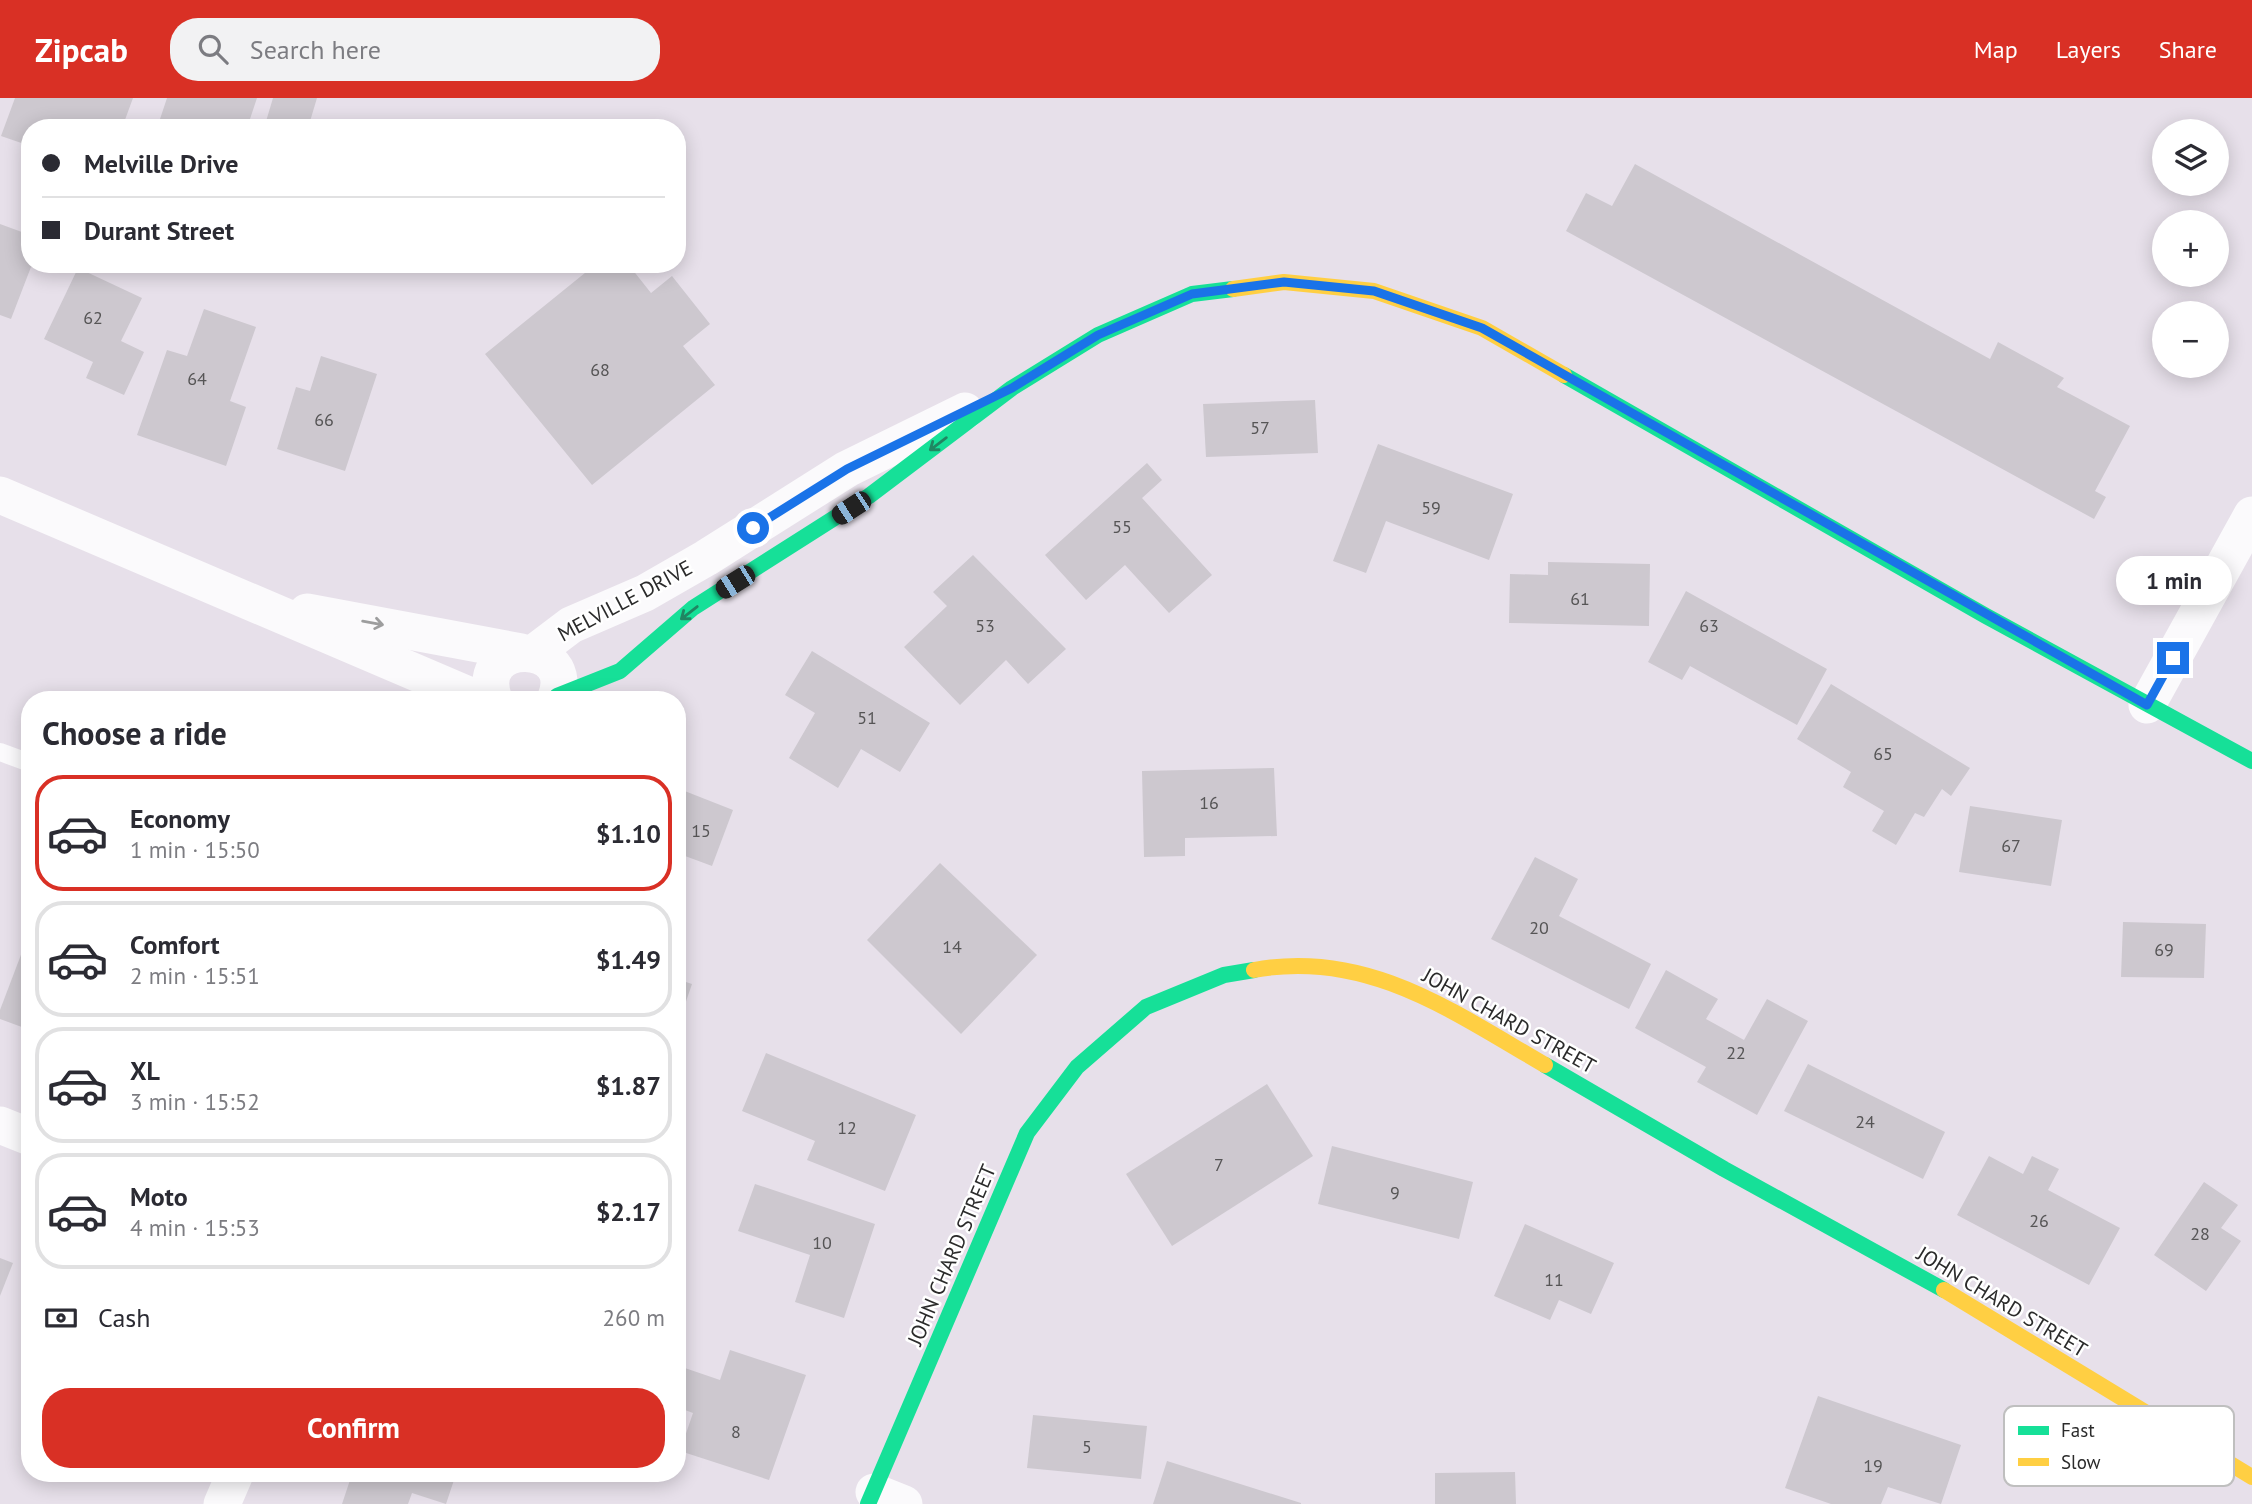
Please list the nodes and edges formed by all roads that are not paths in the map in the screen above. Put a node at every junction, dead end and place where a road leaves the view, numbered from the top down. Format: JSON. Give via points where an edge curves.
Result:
{"nodes":[{"id":1,"x":1012,"y":388,"type":"junction"},
{"id":2,"x":0,"y":495,"type":"edge"},
{"id":3,"x":2252,"y":515,"type":"edge"},
{"id":4,"x":257,"y":605,"type":"junction"},
{"id":5,"x":527,"y":653,"type":"junction"},
{"id":6,"x":460,"y":691,"type":"edge"},
{"id":7,"x":492,"y":691,"type":"edge"},
{"id":8,"x":556,"y":691,"type":"edge"},
{"id":9,"x":573,"y":691,"type":"edge"},
{"id":10,"x":2147,"y":705,"type":"junction"},
{"id":11,"x":0,"y":752,"type":"edge"},
{"id":12,"x":21,"y":760,"type":"edge"},
{"id":13,"x":2252,"y":761,"type":"edge"},
{"id":14,"x":0,"y":1125,"type":"edge"},
{"id":15,"x":21,"y":1133,"type":"edge"},
{"id":16,"x":2136,"y":1406,"type":"edge"},
{"id":17,"x":2234,"y":1466,"type":"edge"},
{"id":18,"x":2252,"y":1477,"type":"edge"},
{"id":19,"x":231,"y":1482,"type":"edge"},
{"id":20,"x":882,"y":1500,"type":"edge"},
{"id":21,"x":222,"y":1504,"type":"edge"}],
"edges":[{"from":1,"to":5,"type":"street","name":"MELVILLE DRIVE","via":[[847,469],[706,558],[645,593],[570,625]]},
{"from":1,"to":9,"type":"street","name":"MELVILLE DRIVE","one_way":true,"via":[[869,496],[694,608],[620,671]]},
{"from":1,"to":10,"type":"street","name":"MELVILLE DRIVE","via":[[1098,335],[1192,294],[1284,282],[1374,291],[1482,328]]},
{"from":2,"to":4,"type":"street"},
{"from":3,"to":10,"type":"street"},
{"from":4,"to":5,"type":"street","one_way":true,"via":[[413,629]]},
{"from":4,"to":6,"type":"street"},
{"from":5,"to":7,"type":"street","name":"MELVILLE DRIVE","via":[[508,656],[493,674]]},
{"from":5,"to":8,"type":"street","via":[[552,665]]},
{"from":10,"to":13,"type":"street","name":"MELVILLE DRIVE"},
{"from":11,"to":12,"type":"lane"},
{"from":14,"to":15,"type":"street"},
{"from":16,"to":20,"type":"street","name":"JOHN CHARD STREET","via":[[1973,1306],[1724,1169],[1426,995],[1351,969],[1284,964],[1224,975],[1146,1007],[1077,1066],[1027,1133]]},
{"from":17,"to":18,"type":"street","name":"JOHN CHARD STREET"},
{"from":19,"to":21,"type":"street"}]}
